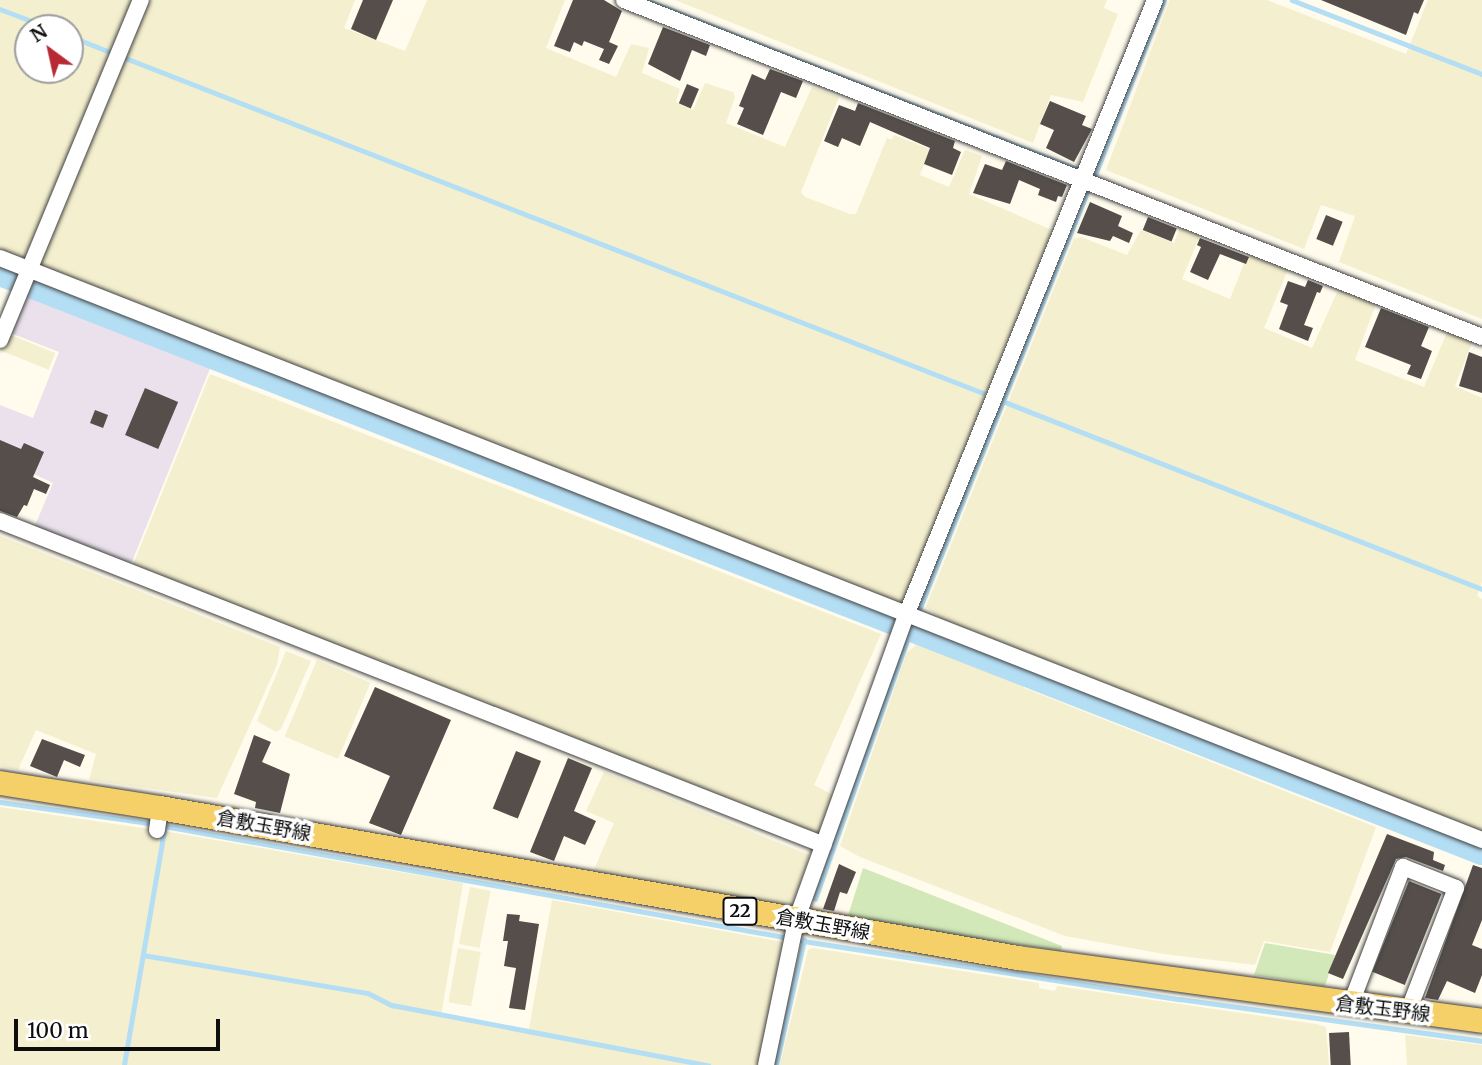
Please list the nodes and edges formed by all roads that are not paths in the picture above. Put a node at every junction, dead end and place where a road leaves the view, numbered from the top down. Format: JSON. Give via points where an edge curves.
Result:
{"nodes":[{"id":1,"x":141,"y":0,"type":"edge"},
{"id":2,"x":624,"y":0,"type":"edge"},
{"id":3,"x":1155,"y":0,"type":"edge"},
{"id":4,"x":1087,"y":177,"type":"junction"},
{"id":5,"x":0,"y":258,"type":"edge"},
{"id":6,"x":26,"y":278,"type":"junction"},
{"id":7,"x":1482,"y":337,"type":"edge"},
{"id":8,"x":0,"y":340,"type":"edge"},
{"id":9,"x":0,"y":522,"type":"edge"},
{"id":10,"x":908,"y":620,"type":"junction"},
{"id":11,"x":0,"y":783,"type":"edge"},
{"id":12,"x":1482,"y":840,"type":"edge"},
{"id":13,"x":824,"y":845,"type":"junction"},
{"id":14,"x":794,"y":933,"type":"junction"},
{"id":15,"x":1350,"y":1006,"type":"junction"},
{"id":16,"x":1408,"y":1012,"type":"junction"},
{"id":17,"x":1482,"y":1021,"type":"edge"},
{"id":18,"x":766,"y":1065,"type":"edge"}],
"edges":[{"from":1,"to":6,"type":"street"},
{"from":2,"to":4,"type":"street"},
{"from":3,"to":4,"type":"street"},
{"from":4,"to":7,"type":"street"},
{"from":4,"to":10,"type":"street"},
{"from":5,"to":6,"type":"street"},
{"from":6,"to":8,"type":"street"},
{"from":6,"to":10,"type":"street"},
{"from":9,"to":13,"type":"street"},
{"from":10,"to":12,"type":"street"},
{"from":10,"to":13,"type":"street"},
{"from":11,"to":14,"type":"main road","name":"倉敷玉野線","number":"22","via":[[158,820]]},
{"from":13,"to":14,"type":"street"},
{"from":14,"to":15,"type":"main road","name":"倉敷玉野線","number":"22","via":[[1018,958]]},
{"from":14,"to":18,"type":"street"},
{"from":15,"to":16,"type":"main road","name":"倉敷玉野線","number":"22"},
{"from":15,"to":16,"type":"street","via":[[1403,867],[1456,888]]},
{"from":16,"to":17,"type":"main road","name":"倉敷玉野線","number":"22"}]}
